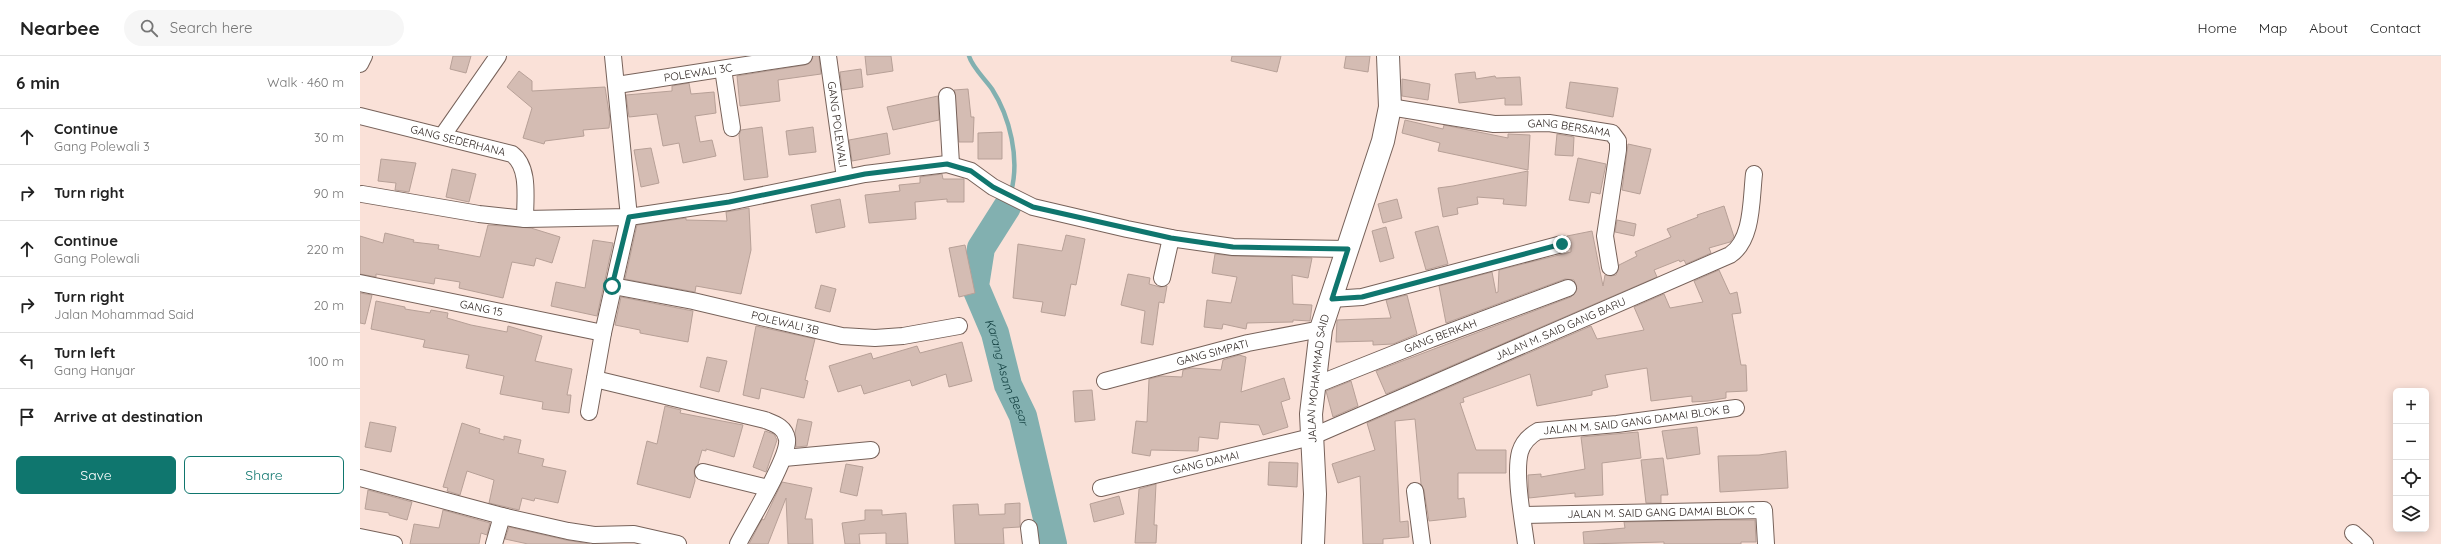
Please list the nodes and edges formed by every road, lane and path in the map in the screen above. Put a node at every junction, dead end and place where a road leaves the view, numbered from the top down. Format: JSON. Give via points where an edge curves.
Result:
{"nodes":[{"id":1,"x":364,"y":56,"type":"edge"},
{"id":2,"x":498,"y":56,"type":"edge"},
{"id":3,"x":613,"y":56,"type":"edge"},
{"id":4,"x":804,"y":56,"type":"edge"},
{"id":5,"x":828,"y":56,"type":"edge"},
{"id":6,"x":1388,"y":56,"type":"edge"},
{"id":7,"x":360,"y":64,"type":"edge"},
{"id":8,"x":723,"y":69,"type":"junction"},
{"id":9,"x":617,"y":85,"type":"junction"},
{"id":10,"x":947,"y":96,"type":"dead end"},
{"id":11,"x":1390,"y":107,"type":"junction"},
{"id":12,"x":360,"y":116,"type":"edge"},
{"id":13,"x":732,"y":128,"type":"dead end"},
{"id":14,"x":443,"y":135,"type":"junction"},
{"id":15,"x":952,"y":164,"type":"junction"},
{"id":16,"x":1754,"y":174,"type":"dead end"},
{"id":17,"x":845,"y":178,"type":"junction"},
{"id":18,"x":362,"y":194,"type":"dead end"},
{"id":19,"x":629,"y":217,"type":"junction"},
{"id":20,"x":524,"y":219,"type":"junction"},
{"id":21,"x":1171,"y":238,"type":"junction"},
{"id":22,"x":1562,"y":244,"type":"dead end"},
{"id":23,"x":1348,"y":249,"type":"junction"},
{"id":24,"x":1610,"y":267,"type":"dead end"},
{"id":25,"x":1162,"y":278,"type":"dead end"},
{"id":26,"x":360,"y":283,"type":"edge"},
{"id":27,"x":612,"y":286,"type":"junction"},
{"id":28,"x":1568,"y":288,"type":"dead end"},
{"id":29,"x":1332,"y":299,"type":"junction"},
{"id":30,"x":959,"y":326,"type":"dead end"},
{"id":31,"x":1321,"y":329,"type":"junction"},
{"id":32,"x":603,"y":333,"type":"junction"},
{"id":33,"x":595,"y":379,"type":"junction"},
{"id":34,"x":1105,"y":380,"type":"dead end"},
{"id":35,"x":1313,"y":386,"type":"junction"},
{"id":36,"x":1736,"y":408,"type":"dead end"},
{"id":37,"x":589,"y":412,"type":"dead end"},
{"id":38,"x":1311,"y":437,"type":"junction"},
{"id":39,"x":871,"y":450,"type":"dead end"},
{"id":40,"x":784,"y":458,"type":"junction"},
{"id":41,"x":703,"y":472,"type":"dead end"},
{"id":42,"x":360,"y":478,"type":"edge"},
{"id":43,"x":768,"y":488,"type":"junction"},
{"id":44,"x":1101,"y":488,"type":"dead end"},
{"id":45,"x":1415,"y":491,"type":"dead end"},
{"id":46,"x":1523,"y":515,"type":"junction"},
{"id":47,"x":502,"y":516,"type":"junction"},
{"id":48,"x":1029,"y":528,"type":"dead end"},
{"id":49,"x":360,"y":537,"type":"edge"},
{"id":50,"x":394,"y":544,"type":"edge"},
{"id":51,"x":494,"y":544,"type":"edge"},
{"id":52,"x":678,"y":544,"type":"edge"},
{"id":53,"x":738,"y":544,"type":"edge"},
{"id":54,"x":1031,"y":544,"type":"edge"},
{"id":55,"x":1313,"y":544,"type":"edge"},
{"id":56,"x":1422,"y":544,"type":"edge"},
{"id":57,"x":1526,"y":544,"type":"edge"},
{"id":58,"x":1766,"y":544,"type":"edge"}],
"edges":[{"from":1,"to":7,"type":"street"},
{"from":2,"to":14,"type":"street"},
{"from":3,"to":9,"type":"street"},
{"from":4,"to":8,"type":"street","name":"POLEWALI 3C"},
{"from":5,"to":17,"type":"street","name":"GANG POLEWALI"},
{"from":6,"to":11,"type":"street","name":"JALAN MOHAMMAD SAID"},
{"from":8,"to":9,"type":"street","name":"POLEWALI 3C"},
{"from":8,"to":13,"type":"street"},
{"from":9,"to":19,"type":"street"},
{"from":10,"to":15,"type":"street"},
{"from":11,"to":23,"type":"street","name":"JALAN MOHAMMAD SAID","via":[[1380,148]]},
{"from":11,"to":24,"type":"street","name":"GANG BERSAMA","via":[[1494,124],[1549,124],[1612,133],[1618,141],[1618,150],[1605,236]]},
{"from":12,"to":14,"type":"street","name":"GANG SEDERHANA"},
{"from":14,"to":20,"type":"street","name":"GANG SEDERHANA","via":[[517,157],[523,170]]},
{"from":15,"to":17,"type":"street","name":"GANG POLEWALI","via":[[918,166]]},
{"from":15,"to":21,"type":"street","name":"GANG POLEWALI","via":[[971,171],[993,187],[1033,207]]},
{"from":16,"to":38,"type":"street","name":"JALAN M. SAID GANG BARU","via":[[1744,239],[1730,255]]},
{"from":17,"to":19,"type":"street","via":[[729,202]]},
{"from":18,"to":20,"type":"street"},
{"from":19,"to":20,"type":"street"},
{"from":19,"to":27,"type":"street"},
{"from":21,"to":23,"type":"street","name":"GANG POLEWALI","via":[[1233,247]]},
{"from":21,"to":25,"type":"street"},
{"from":22,"to":29,"type":"street","via":[[1368,296]]},
{"from":23,"to":29,"type":"street","name":"JALAN MOHAMMAD SAID"},
{"from":26,"to":32,"type":"street","name":"GANG 15"},
{"from":27,"to":30,"type":"street","name":"POLEWALI 3B","via":[[693,301],[842,336],[903,336]]},
{"from":27,"to":32,"type":"street"},
{"from":28,"to":35,"type":"street","name":"GANG BERKAH"},
{"from":29,"to":31,"type":"street","name":"JALAN MOHAMMAD SAID"},
{"from":31,"to":34,"type":"street","name":"GANG SIMPATI","via":[[1248,343]]},
{"from":31,"to":35,"type":"street","name":"JALAN MOHAMMAD SAID"},
{"from":32,"to":33,"type":"street"},
{"from":33,"to":37,"type":"street"},
{"from":33,"to":40,"type":"street","via":[[776,424],[782,428],[788,440]]},
{"from":35,"to":38,"type":"street","name":"JALAN MOHAMMAD SAID"},
{"from":36,"to":46,"type":"street","name":"JALAN M. SAID GANG DAMAI BLOK B","via":[[1617,424],[1538,431],[1525,441],[1520,451],[1518,465]]},
{"from":38,"to":44,"type":"street","name":"GANG DAMAI"},
{"from":38,"to":55,"type":"street","name":"JALAN MOHAMMAD SAID","via":[[1315,494]]},
{"from":39,"to":40,"type":"street"},
{"from":40,"to":43,"type":"street"},
{"from":41,"to":43,"type":"street"},
{"from":42,"to":47,"type":"street"},
{"from":43,"to":53,"type":"street"},
{"from":45,"to":56,"type":"street"},
{"from":46,"to":57,"type":"street","name":"JALAN M. SAID GANG DAMAI BLOK B"},
{"from":46,"to":58,"type":"street","name":"JALAN M. SAID GANG DAMAI BLOK C","via":[[1764,510]]},
{"from":47,"to":51,"type":"street"},
{"from":47,"to":52,"type":"street","via":[[568,531],[594,535],[634,534]]},
{"from":48,"to":54,"type":"street"},
{"from":49,"to":50,"type":"street"}]}
